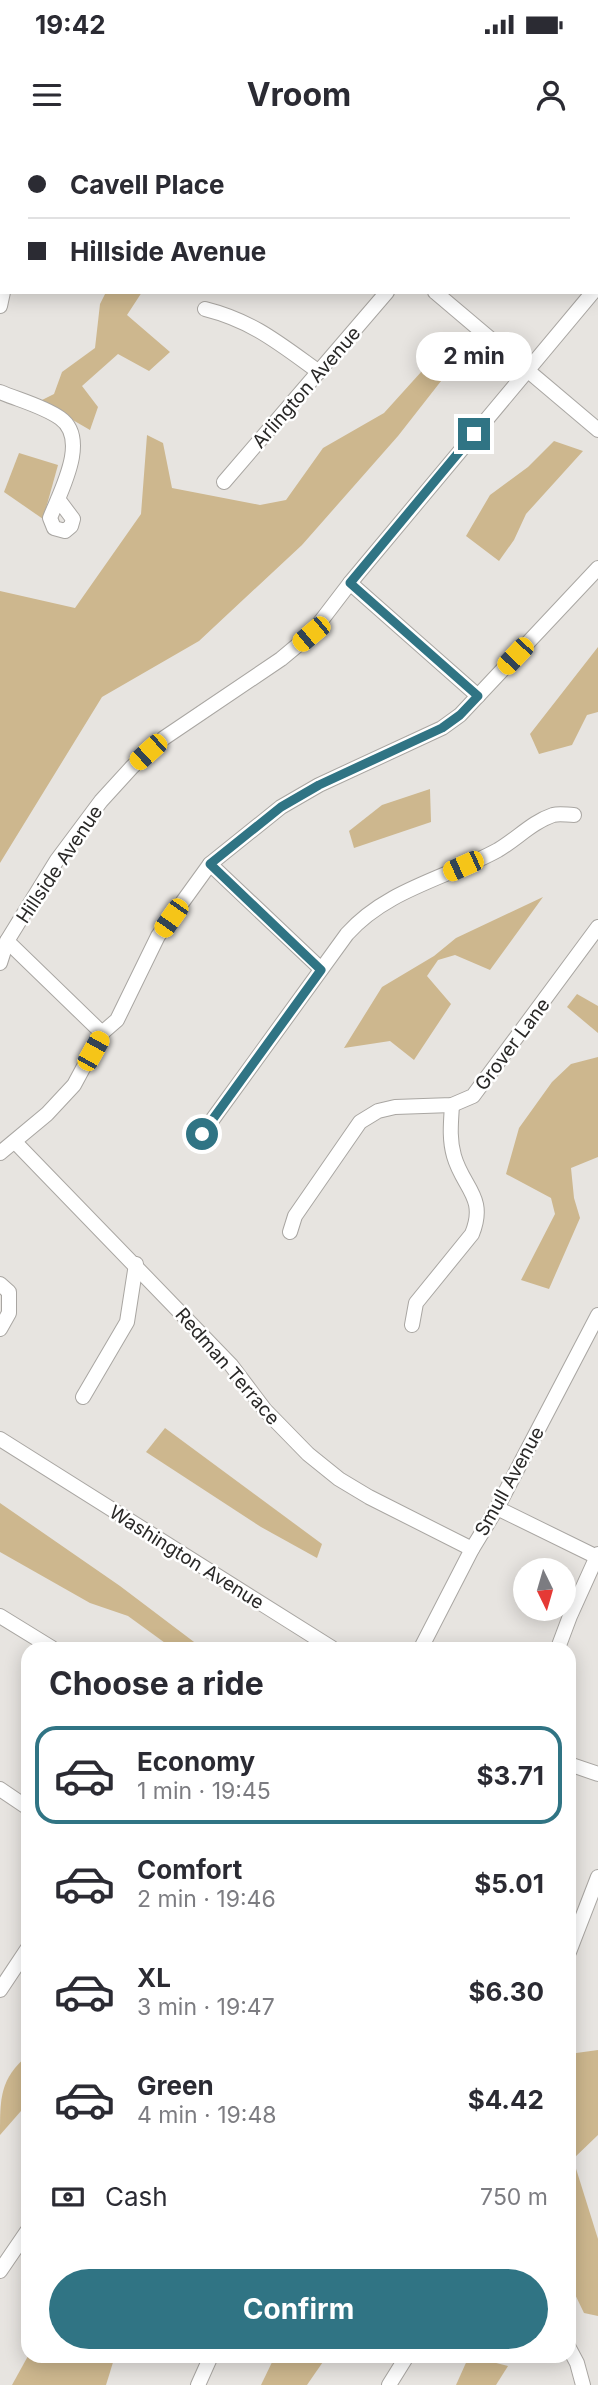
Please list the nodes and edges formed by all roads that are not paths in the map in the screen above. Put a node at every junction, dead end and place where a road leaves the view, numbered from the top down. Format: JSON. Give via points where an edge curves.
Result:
{"nodes":[{"id":1,"x":385,"y":294,"type":"edge"},
{"id":2,"x":437,"y":294,"type":"edge"},
{"id":3,"x":591,"y":294,"type":"edge"},
{"id":4,"x":205,"y":309,"type":"dead end"},
{"id":5,"x":527,"y":370,"type":"junction"},
{"id":6,"x":319,"y":372,"type":"junction"},
{"id":7,"x":0,"y":392,"type":"edge"},
{"id":8,"x":598,"y":430,"type":"edge"},
{"id":9,"x":224,"y":482,"type":"dead end"},
{"id":10,"x":58,"y":499,"type":"dead end"},
{"id":11,"x":598,"y":568,"type":"edge"},
{"id":12,"x":350,"y":583,"type":"junction"},
{"id":13,"x":478,"y":696,"type":"junction"},
{"id":14,"x":575,"y":815,"type":"dead end"},
{"id":15,"x":210,"y":864,"type":"junction"},
{"id":16,"x":598,"y":927,"type":"edge"},
{"id":17,"x":8,"y":941,"type":"junction"},
{"id":18,"x":0,"y":962,"type":"edge"},
{"id":19,"x":321,"y":970,"type":"junction"},
{"id":20,"x":102,"y":1033,"type":"junction"},
{"id":21,"x":452,"y":1105,"type":"junction"},
{"id":22,"x":202,"y":1134,"type":"dead end"},
{"id":23,"x":15,"y":1142,"type":"junction"},
{"id":24,"x":0,"y":1153,"type":"edge"},
{"id":25,"x":290,"y":1232,"type":"dead end"},
{"id":26,"x":136,"y":1264,"type":"junction"},
{"id":27,"x":0,"y":1284,"type":"edge"},
{"id":28,"x":598,"y":1315,"type":"edge"},
{"id":29,"x":412,"y":1325,"type":"dead end"},
{"id":30,"x":0,"y":1329,"type":"edge"},
{"id":31,"x":83,"y":1397,"type":"dead end"},
{"id":32,"x":0,"y":1439,"type":"edge"},
{"id":33,"x":497,"y":1508,"type":"junction"},
{"id":34,"x":472,"y":1549,"type":"junction"},
{"id":35,"x":597,"y":1555,"type":"edge"},
{"id":36,"x":0,"y":1616,"type":"edge"},
{"id":37,"x":42,"y":1642,"type":"edge"},
{"id":38,"x":322,"y":1642,"type":"edge"},
{"id":39,"x":424,"y":1642,"type":"edge"},
{"id":40,"x":561,"y":1642,"type":"edge"},
{"id":41,"x":576,"y":1766,"type":"edge"},
{"id":42,"x":598,"y":1774,"type":"edge"},
{"id":43,"x":0,"y":1789,"type":"edge"},
{"id":44,"x":21,"y":1803,"type":"edge"},
{"id":45,"x":598,"y":1877,"type":"edge"},
{"id":46,"x":576,"y":1934,"type":"edge"},
{"id":47,"x":21,"y":1953,"type":"edge"},
{"id":48,"x":6,"y":1964,"type":"edge"},
{"id":49,"x":0,"y":1990,"type":"edge"},
{"id":50,"x":21,"y":2240,"type":"edge"},
{"id":51,"x":0,"y":2269,"type":"edge"},
{"id":52,"x":576,"y":2361,"type":"edge"},
{"id":53,"x":208,"y":2363,"type":"edge"},
{"id":54,"x":403,"y":2363,"type":"edge"},
{"id":55,"x":198,"y":2385,"type":"edge"},
{"id":56,"x":389,"y":2385,"type":"edge"},
{"id":57,"x":583,"y":2385,"type":"edge"}],
"edges":[{"from":1,"to":6,"type":"street","name":"Arlington Avenue"},
{"from":2,"to":5,"type":"street"},
{"from":3,"to":5,"type":"street","name":"Hillside Avenue"},
{"from":4,"to":6,"type":"street","via":[[254,326]]},
{"from":5,"to":8,"type":"street"},
{"from":5,"to":12,"type":"street","name":"Hillside Avenue"},
{"from":6,"to":9,"type":"street","name":"Arlington Avenue"},
{"from":7,"to":10,"type":"street","via":[[53,414],[68,426],[73,452]]},
{"from":11,"to":13,"type":"street"},
{"from":12,"to":13,"type":"street"},
{"from":12,"to":17,"type":"street","name":"Hillside Avenue","via":[[311,634],[164,738],[132,767],[57,860]]},
{"from":13,"to":15,"type":"street","via":[[442,728],[281,807]]},
{"from":14,"to":19,"type":"street","via":[[556,814],[536,822],[486,856],[380,904],[346,934]]},
{"from":15,"to":19,"type":"street"},
{"from":15,"to":20,"type":"street","via":[[158,936],[117,1020]]},
{"from":16,"to":21,"type":"street","name":"Grover Lane","via":[[483,1086]]},
{"from":17,"to":18,"type":"street","name":"Hillside Avenue"},
{"from":17,"to":20,"type":"street"},
{"from":19,"to":22,"type":"street"},
{"from":20,"to":23,"type":"street","via":[[74,1085]]},
{"from":21,"to":25,"type":"street","name":"Grover Lane","via":[[395,1107],[360,1122],[295,1216]]},
{"from":21,"to":29,"type":"street","via":[[454,1158],[475,1198],[477,1223],[416,1303]]},
{"from":23,"to":24,"type":"street"},
{"from":23,"to":26,"type":"street","name":"Redman Terrace"},
{"from":26,"to":31,"type":"street","via":[[127,1322]]},
{"from":26,"to":34,"type":"street","name":"Redman Terrace","via":[[307,1454],[369,1497]]},
{"from":27,"to":30,"type":"street","via":[[9,1292],[9,1313]]},
{"from":28,"to":33,"type":"street","name":"Smull Avenue"},
{"from":32,"to":38,"type":"street","name":"Washington Avenue"},
{"from":33,"to":34,"type":"street","name":"Smull Avenue"},
{"from":33,"to":35,"type":"street"},
{"from":34,"to":39,"type":"street","name":"Smull Avenue"},
{"from":35,"to":40,"type":"street"},
{"from":36,"to":37,"type":"street"},
{"from":41,"to":42,"type":"street"},
{"from":43,"to":44,"type":"street"},
{"from":45,"to":46,"type":"street"},
{"from":47,"to":48,"type":"street"},
{"from":48,"to":49,"type":"street"},
{"from":50,"to":51,"type":"street"},
{"from":52,"to":57,"type":"street"},
{"from":53,"to":55,"type":"street"},
{"from":54,"to":56,"type":"street"}]}
